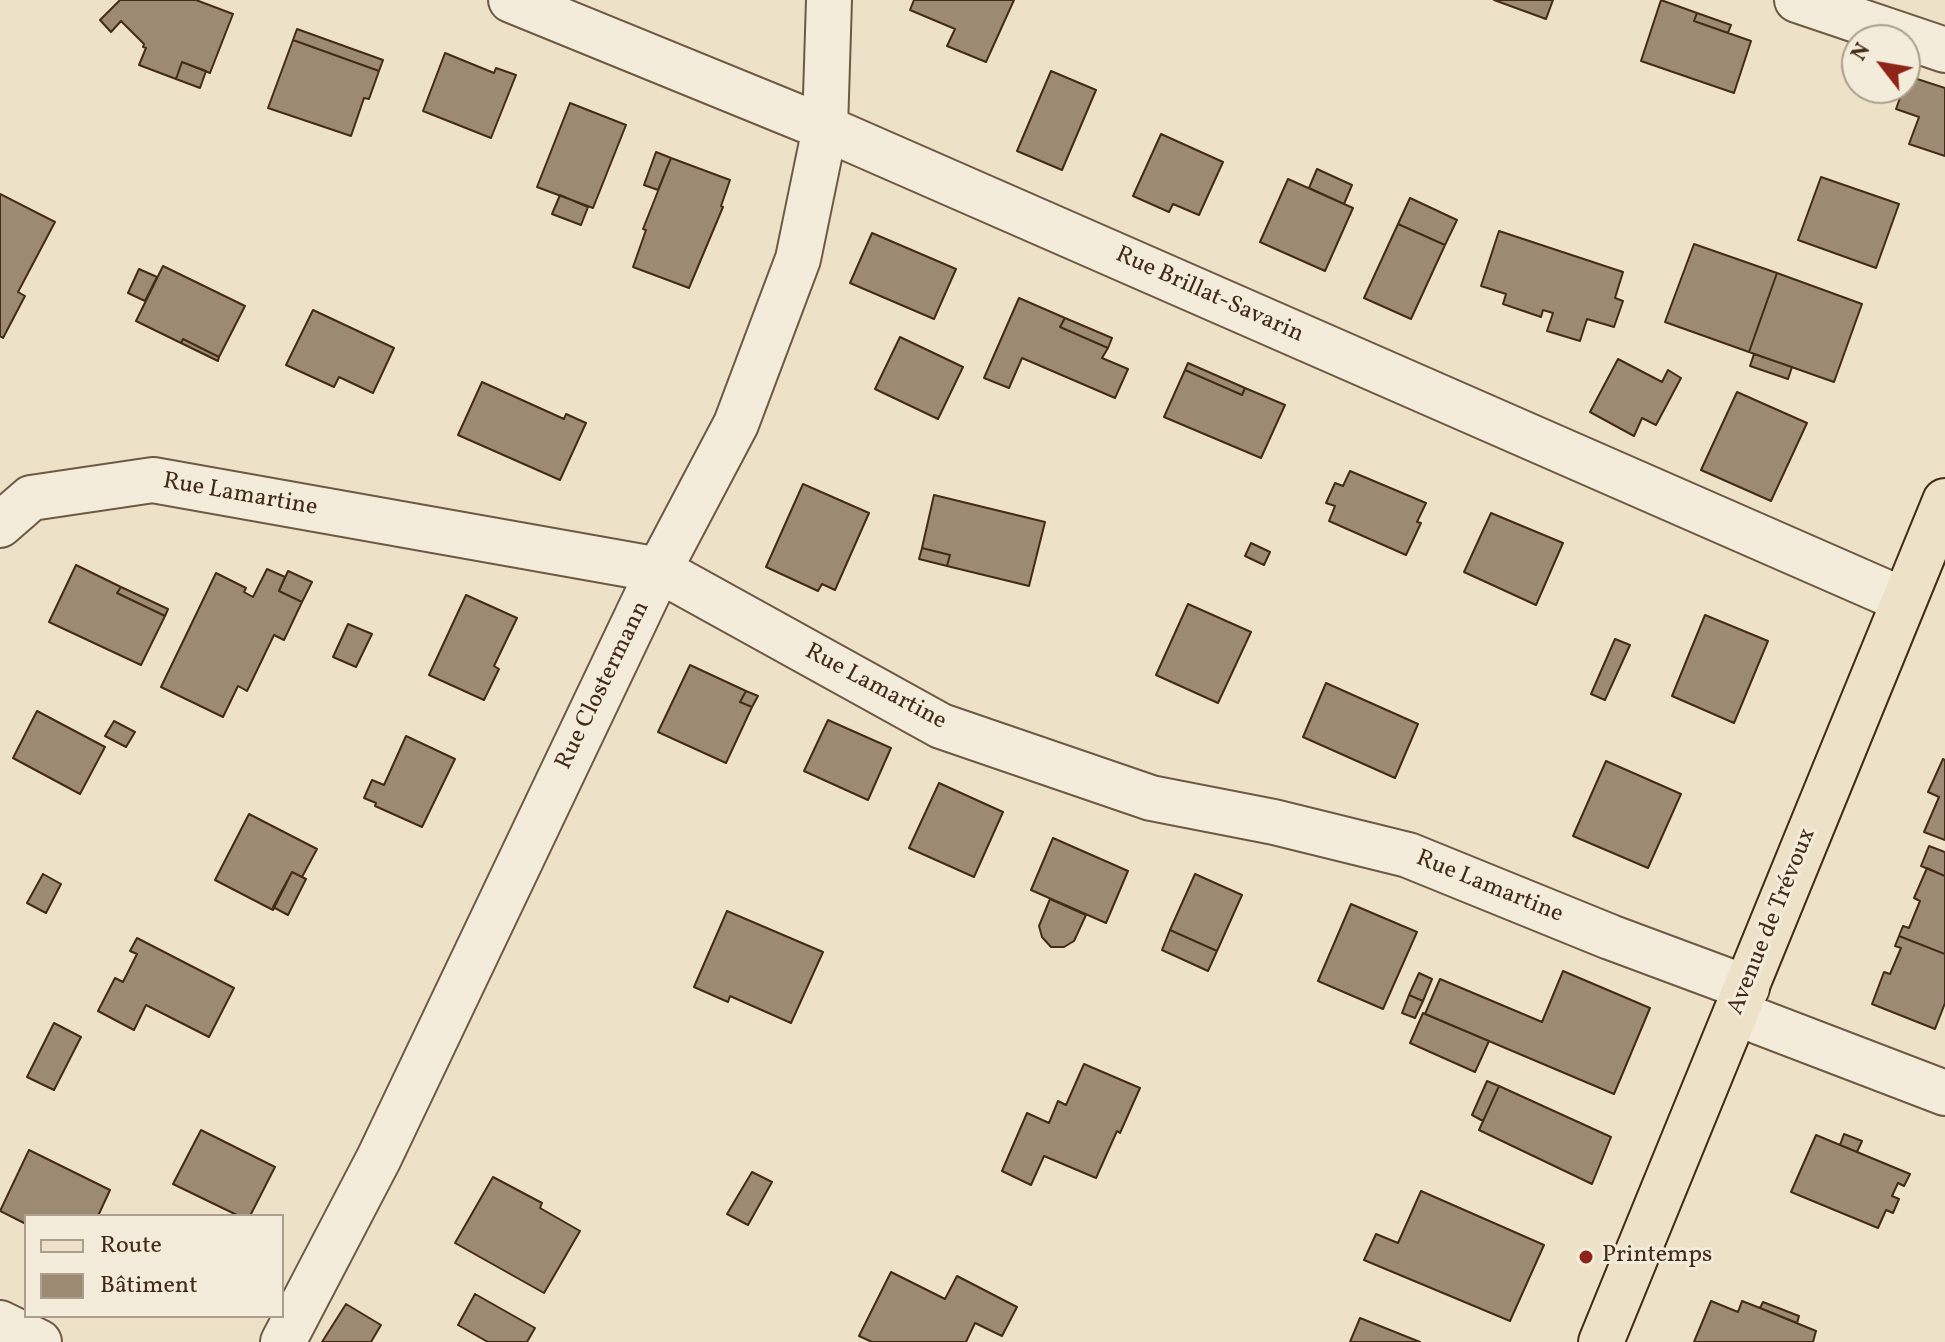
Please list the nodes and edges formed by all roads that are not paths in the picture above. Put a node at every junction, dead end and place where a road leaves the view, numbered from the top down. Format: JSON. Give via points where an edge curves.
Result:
{"nodes":[{"id":1,"x":511,"y":0,"type":"edge"},
{"id":2,"x":829,"y":0,"type":"edge"},
{"id":3,"x":1797,"y":0,"type":"edge"},
{"id":4,"x":1945,"y":50,"type":"edge"},
{"id":5,"x":825,"y":128,"type":"junction"},
{"id":6,"x":1945,"y":501,"type":"edge"},
{"id":7,"x":0,"y":525,"type":"edge"},
{"id":8,"x":659,"y":570,"type":"junction"},
{"id":9,"x":1903,"y":600,"type":"junction"},
{"id":10,"x":1742,"y":1000,"type":"junction"},
{"id":11,"x":1945,"y":1093,"type":"edge"},
{"id":12,"x":0,"y":1323,"type":"edge"},
{"id":13,"x":39,"y":1342,"type":"edge"},
{"id":14,"x":283,"y":1342,"type":"edge"},
{"id":15,"x":1601,"y":1342,"type":"edge"}],
"edges":[{"from":1,"to":5,"type":"street","name":"Rue Brillat-Savarin"},
{"from":2,"to":5,"type":"street","name":"Rue Clostermann"},
{"from":3,"to":4,"type":"street"},
{"from":5,"to":8,"type":"street","name":"Rue Clostermann","via":[[798,259],[736,424]]},
{"from":5,"to":9,"type":"street","name":"Rue Brillat-Savarin"},
{"from":6,"to":9,"type":"main road","name":"Avenue de Trévoux"},
{"from":7,"to":8,"type":"street","name":"Rue Lamartine","via":[[31,498],[153,480]]},
{"from":8,"to":10,"type":"street","name":"Rue Lamartine","via":[[941,726],[1151,798],[1408,855],[1610,937]]},
{"from":8,"to":14,"type":"street","name":"Rue Clostermann","via":[[386,1143]]},
{"from":9,"to":10,"type":"main road","name":"Avenue de Trévoux"},
{"from":10,"to":11,"type":"street","name":"Rue Lamartine"},
{"from":10,"to":15,"type":"main road","name":"Avenue de Trévoux"},
{"from":12,"to":13,"type":"street"}]}
